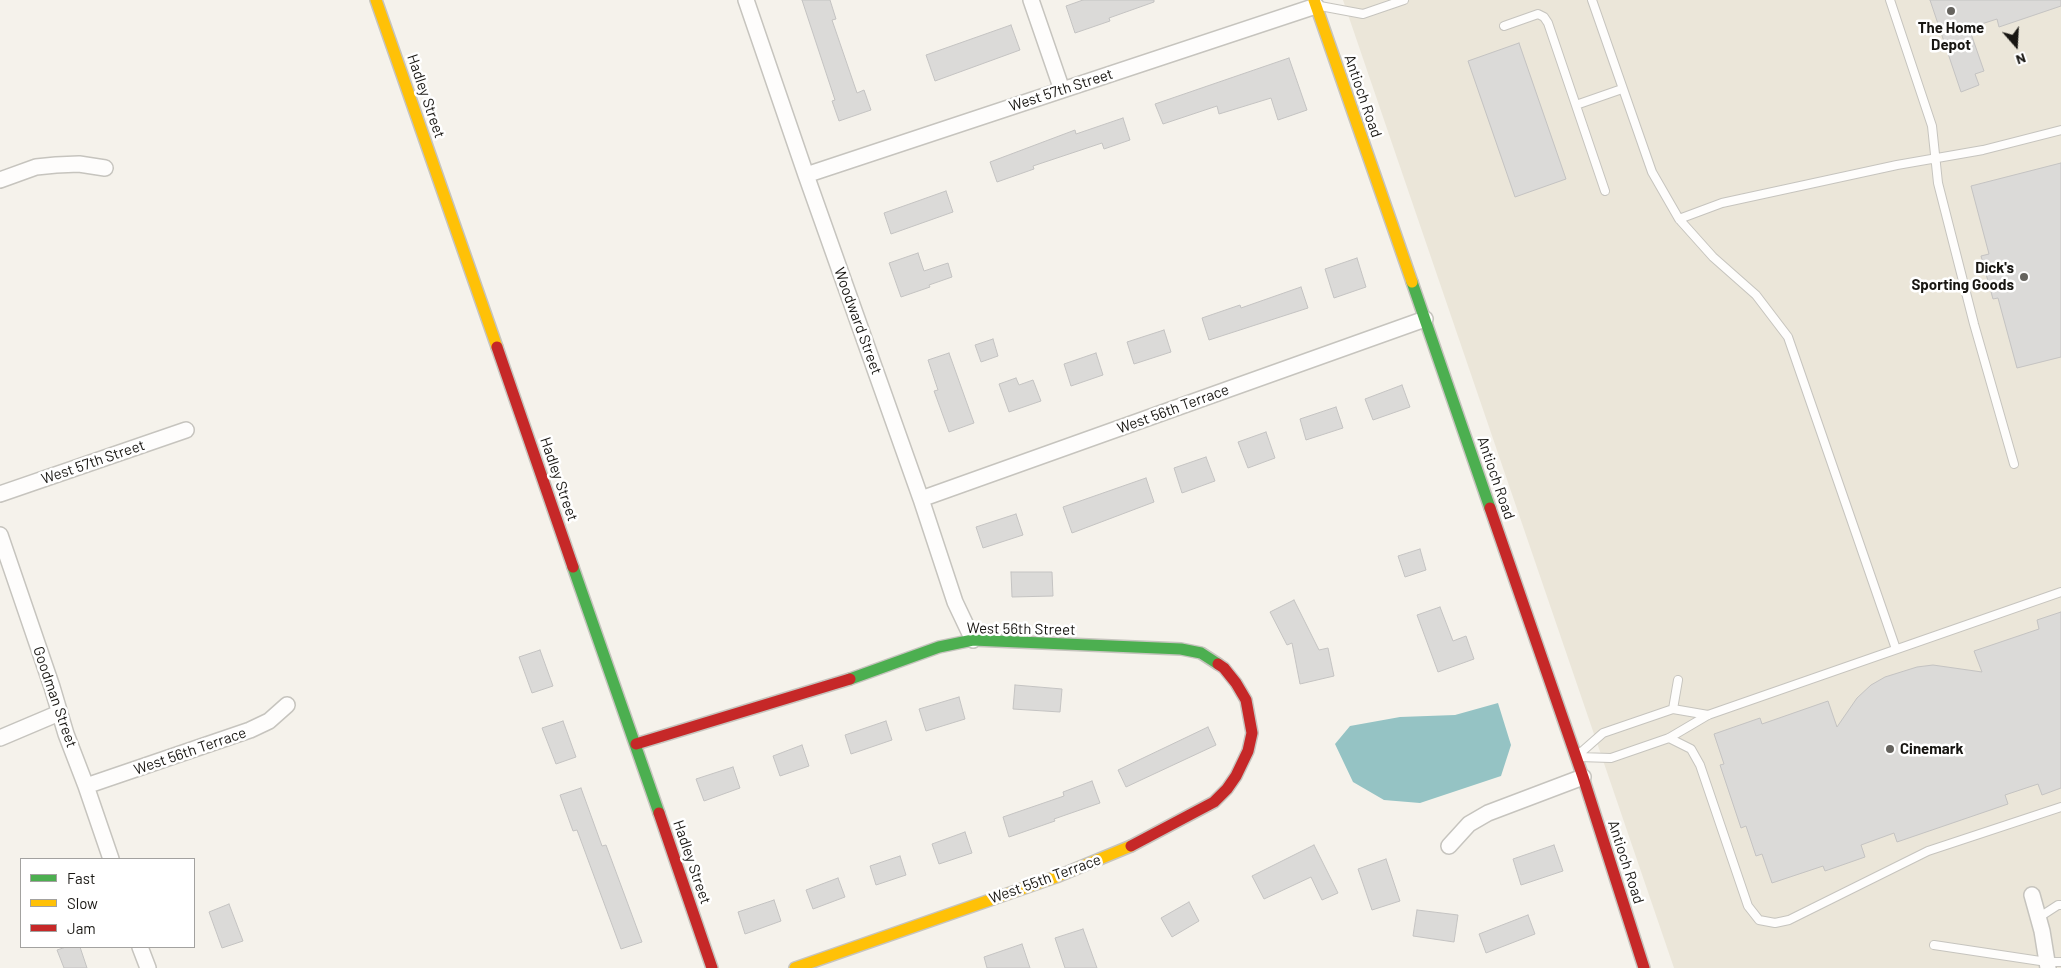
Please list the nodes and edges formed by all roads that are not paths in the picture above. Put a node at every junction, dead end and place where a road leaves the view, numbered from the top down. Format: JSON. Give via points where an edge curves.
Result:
{"nodes":[{"id":1,"x":376,"y":0,"type":"edge"},
{"id":2,"x":746,"y":0,"type":"edge"},
{"id":3,"x":1031,"y":0,"type":"edge"},
{"id":4,"x":1404,"y":0,"type":"edge"},
{"id":5,"x":1592,"y":0,"type":"edge"},
{"id":6,"x":1890,"y":0,"type":"edge"},
{"id":7,"x":1319,"y":2,"type":"edge"},
{"id":8,"x":1504,"y":26,"type":"dead end"},
{"id":9,"x":1622,"y":89,"type":"junction"},
{"id":10,"x":1062,"y":90,"type":"junction"},
{"id":11,"x":1576,"y":105,"type":"junction"},
{"id":12,"x":2061,"y":130,"type":"edge"},
{"id":13,"x":1936,"y":158,"type":"junction"},
{"id":14,"x":105,"y":168,"type":"dead end"},
{"id":15,"x":806,"y":175,"type":"junction"},
{"id":16,"x":0,"y":180,"type":"edge"},
{"id":17,"x":1605,"y":192,"type":"dead end"},
{"id":18,"x":1679,"y":219,"type":"junction"},
{"id":19,"x":1425,"y":319,"type":"junction"},
{"id":20,"x":186,"y":430,"type":"dead end"},
{"id":21,"x":2014,"y":464,"type":"dead end"},
{"id":22,"x":0,"y":494,"type":"edge"},
{"id":23,"x":921,"y":499,"type":"junction"},
{"id":24,"x":0,"y":535,"type":"edge"},
{"id":25,"x":2061,"y":592,"type":"edge"},
{"id":26,"x":972,"y":640,"type":"junction"},
{"id":27,"x":1896,"y":649,"type":"junction"},
{"id":28,"x":1678,"y":680,"type":"dead end"},
{"id":29,"x":287,"y":704,"type":"dead end"},
{"id":30,"x":1673,"y":709,"type":"junction"},
{"id":31,"x":59,"y":713,"type":"junction"},
{"id":32,"x":1708,"y":715,"type":"junction"},
{"id":33,"x":1252,"y":733,"type":"joint"},
{"id":34,"x":0,"y":738,"type":"edge"},
{"id":35,"x":1669,"y":738,"type":"junction"},
{"id":36,"x":636,"y":744,"type":"junction"},
{"id":37,"x":1576,"y":756,"type":"junction"},
{"id":38,"x":1583,"y":777,"type":"junction"},
{"id":39,"x":86,"y":786,"type":"junction"},
{"id":40,"x":2061,"y":807,"type":"edge"},
{"id":41,"x":1449,"y":846,"type":"dead end"},
{"id":42,"x":111,"y":858,"type":"edge"},
{"id":43,"x":2032,"y":895,"type":"dead end"},
{"id":44,"x":2061,"y":905,"type":"edge"},
{"id":45,"x":2038,"y":918,"type":"junction"},
{"id":46,"x":1934,"y":945,"type":"dead end"},
{"id":47,"x":140,"y":948,"type":"edge"},
{"id":48,"x":2052,"y":964,"type":"edge"},
{"id":49,"x":148,"y":968,"type":"edge"},
{"id":50,"x":712,"y":968,"type":"edge"},
{"id":51,"x":795,"y":968,"type":"edge"},
{"id":52,"x":1644,"y":968,"type":"edge"}],
"edges":[{"from":1,"to":36,"type":"street","name":"Hadley Street"},
{"from":2,"to":15,"type":"street","name":"Woodward Street"},
{"from":3,"to":10,"type":"street"},
{"from":4,"to":7,"type":"lane","via":[[1364,14]]},
{"from":5,"to":9,"type":"lane"},
{"from":6,"to":13,"type":"lane","via":[[1932,126]]},
{"from":7,"to":10,"type":"street","name":"West 57th Street"},
{"from":7,"to":19,"type":"street","name":"Antioch Road"},
{"from":8,"to":11,"type":"lane","via":[[1538,14],[1544,17]]},
{"from":9,"to":11,"type":"lane"},
{"from":9,"to":18,"type":"lane","via":[[1652,172]]},
{"from":10,"to":15,"type":"street","name":"West 57th Street"},
{"from":11,"to":17,"type":"lane"},
{"from":12,"to":13,"type":"lane"},
{"from":13,"to":18,"type":"lane","via":[[1722,203]]},
{"from":13,"to":21,"type":"lane","via":[[1947,221]]},
{"from":14,"to":16,"type":"street","via":[[79,164],[36,167]]},
{"from":15,"to":23,"type":"street","name":"Woodward Street"},
{"from":18,"to":27,"type":"lane","via":[[1713,258],[1756,295],[1788,337]]},
{"from":19,"to":23,"type":"street","name":"West 56th Terrace"},
{"from":19,"to":37,"type":"street","name":"Antioch Road"},
{"from":20,"to":22,"type":"street","name":"West 57th Street"},
{"from":23,"to":26,"type":"street","name":"Woodward Street","via":[[954,602]]},
{"from":24,"to":31,"type":"street","name":"Goodman Street"},
{"from":25,"to":27,"type":"lane"},
{"from":26,"to":33,"type":"street","name":"West 56th Street","via":[[1162,648],[1202,653],[1224,668],[1236,683],[1246,700]]},
{"from":26,"to":36,"type":"street","name":"West 56th Street","via":[[939,647],[857,677]]},
{"from":27,"to":32,"type":"lane"},
{"from":28,"to":30,"type":"lane"},
{"from":29,"to":39,"type":"street","name":"West 56th Terrace","via":[[269,721],[250,730]]},
{"from":30,"to":32,"type":"lane"},
{"from":30,"to":37,"type":"lane","via":[[1603,733]]},
{"from":31,"to":34,"type":"street"},
{"from":31,"to":39,"type":"street","name":"Goodman Street"},
{"from":32,"to":35,"type":"lane"},
{"from":33,"to":51,"type":"street","name":"West 55th Terrace","via":[[1248,751],[1236,776],[1214,802],[1144,840],[1056,877]]},
{"from":35,"to":37,"type":"lane","via":[[1611,758]]},
{"from":35,"to":40,"type":"lane","via":[[1690,749],[1700,765],[1748,906],[1759,920],[1775,923],[1789,920],[1928,851]]},
{"from":36,"to":50,"type":"street","name":"Hadley Street"},
{"from":37,"to":38,"type":"street","name":"Antioch Road"},
{"from":38,"to":41,"type":"street","via":[[1488,813],[1468,824]]},
{"from":38,"to":52,"type":"street","name":"Antioch Road"},
{"from":39,"to":42,"type":"street","name":"Goodman Street"},
{"from":43,"to":45,"type":"street"},
{"from":44,"to":45,"type":"lane"},
{"from":45,"to":48,"type":"street"},
{"from":46,"to":48,"type":"lane"},
{"from":47,"to":49,"type":"street"}]}
